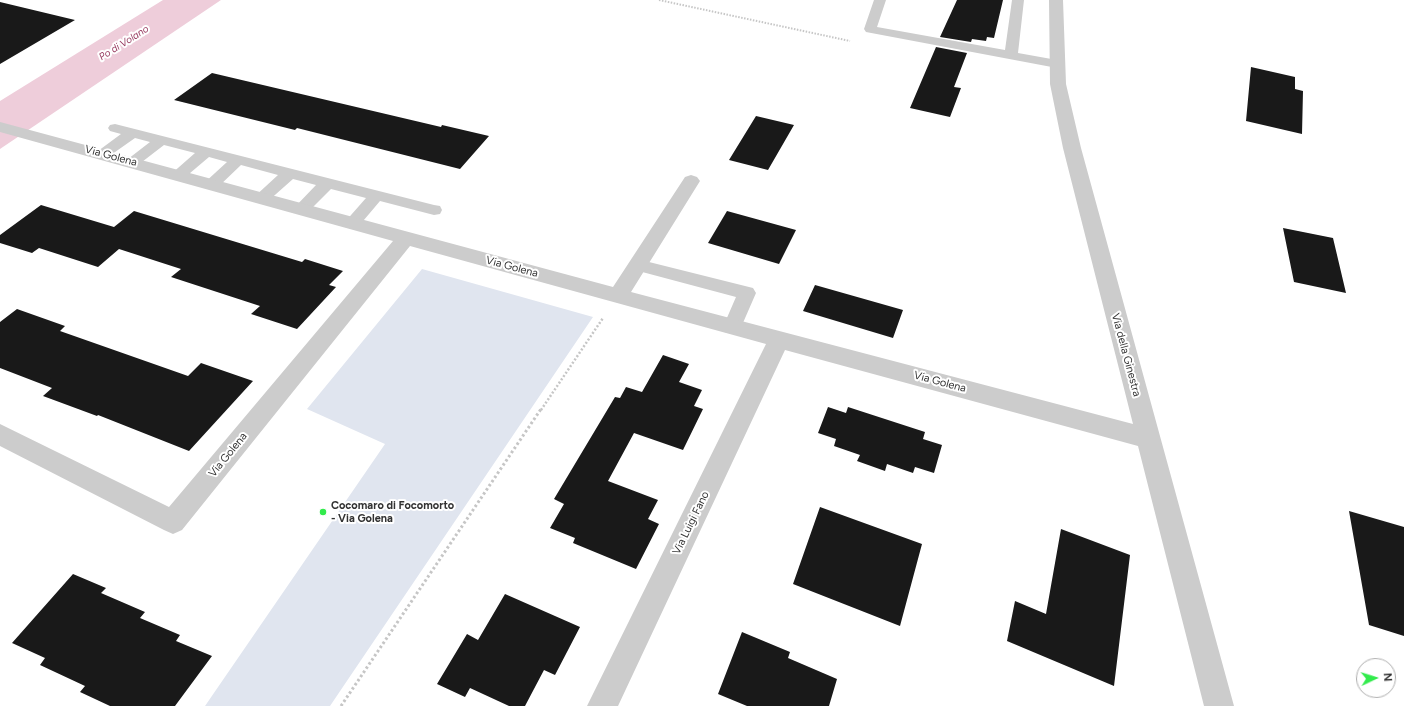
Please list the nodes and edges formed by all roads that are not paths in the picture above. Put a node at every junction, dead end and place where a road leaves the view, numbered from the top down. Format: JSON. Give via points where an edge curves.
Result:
{"nodes":[{"id":1,"x":880,"y":0,"type":"edge"},
{"id":2,"x":1018,"y":0,"type":"edge"},
{"id":3,"x":1056,"y":0,"type":"edge"},
{"id":4,"x":1011,"y":55,"type":"junction"},
{"id":5,"x":1057,"y":64,"type":"junction"},
{"id":6,"x":0,"y":127,"type":"edge"},
{"id":7,"x":115,"y":128,"type":"dead end"},
{"id":8,"x":133,"y":132,"type":"junction"},
{"id":9,"x":162,"y":140,"type":"junction"},
{"id":10,"x":207,"y":151,"type":"junction"},
{"id":11,"x":103,"y":154,"type":"junction"},
{"id":12,"x":238,"y":160,"type":"junction"},
{"id":13,"x":133,"y":162,"type":"junction"},
{"id":14,"x":290,"y":173,"type":"junction"},
{"id":15,"x":178,"y":175,"type":"junction"},
{"id":16,"x":691,"y":181,"type":"dead end"},
{"id":17,"x":328,"y":182,"type":"junction"},
{"id":18,"x":210,"y":184,"type":"junction"},
{"id":19,"x":377,"y":195,"type":"junction"},
{"id":20,"x":261,"y":198,"type":"junction"},
{"id":21,"x":301,"y":209,"type":"junction"},
{"id":22,"x":434,"y":210,"type":"dead end"},
{"id":23,"x":352,"y":223,"type":"junction"},
{"id":24,"x":406,"y":238,"type":"junction"},
{"id":25,"x":637,"y":265,"type":"junction"},
{"id":26,"x":618,"y":296,"type":"junction"},
{"id":27,"x":732,"y":327,"type":"junction"},
{"id":28,"x":779,"y":340,"type":"junction"},
{"id":29,"x":0,"y":434,"type":"edge"},
{"id":30,"x":1148,"y":438,"type":"junction"},
{"id":31,"x":602,"y":706,"type":"edge"},
{"id":32,"x":1219,"y":706,"type":"edge"}],
"edges":[{"from":1,"to":4,"type":"lane","via":[[870,29]]},
{"from":2,"to":4,"type":"lane"},
{"from":3,"to":5,"type":"street","name":"Via della Ginestra"},
{"from":4,"to":5,"type":"lane"},
{"from":5,"to":30,"type":"street","name":"Via della Ginestra","via":[[1058,84],[1072,148]]},
{"from":6,"to":11,"type":"street","name":"Via Golena"},
{"from":7,"to":8,"type":"lane"},
{"from":8,"to":9,"type":"lane"},
{"from":8,"to":11,"type":"lane"},
{"from":9,"to":10,"type":"lane"},
{"from":9,"to":13,"type":"lane"},
{"from":10,"to":12,"type":"lane"},
{"from":10,"to":15,"type":"lane"},
{"from":11,"to":13,"type":"street","name":"Via Golena"},
{"from":12,"to":14,"type":"lane"},
{"from":12,"to":18,"type":"lane"},
{"from":13,"to":15,"type":"street","name":"Via Golena"},
{"from":14,"to":17,"type":"lane"},
{"from":14,"to":20,"type":"lane"},
{"from":15,"to":18,"type":"street","name":"Via Golena"},
{"from":16,"to":25,"type":"street"},
{"from":17,"to":19,"type":"lane"},
{"from":17,"to":21,"type":"lane"},
{"from":18,"to":20,"type":"street","name":"Via Golena"},
{"from":19,"to":22,"type":"lane"},
{"from":19,"to":23,"type":"lane"},
{"from":20,"to":21,"type":"street","name":"Via Golena"},
{"from":21,"to":23,"type":"street","name":"Via Golena"},
{"from":23,"to":24,"type":"street","name":"Via Golena"},
{"from":24,"to":26,"type":"street","name":"Via Golena"},
{"from":24,"to":29,"type":"street","name":"Via Golena","via":[[173,522]]},
{"from":25,"to":26,"type":"street"},
{"from":25,"to":27,"type":"lane","via":[[746,294]]},
{"from":26,"to":27,"type":"street","name":"Via Golena"},
{"from":27,"to":28,"type":"street","name":"Via Golena"},
{"from":28,"to":30,"type":"street","name":"Via Golena"},
{"from":28,"to":31,"type":"street","name":"Via Luigi Fano"},
{"from":30,"to":32,"type":"street","name":"Via della Ginestra"}]}
